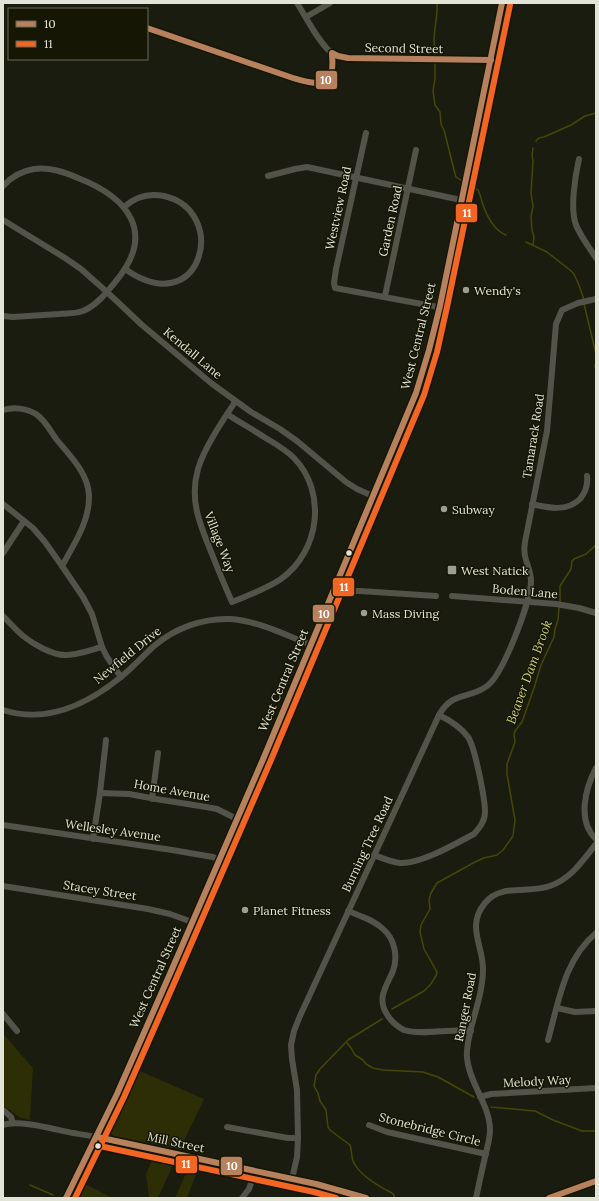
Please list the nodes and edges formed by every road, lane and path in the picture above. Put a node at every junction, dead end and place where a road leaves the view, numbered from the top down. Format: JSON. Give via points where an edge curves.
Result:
{"nodes":[{"id":1,"x":297,"y":3,"type":"edge"},
{"id":2,"x":330,"y":3,"type":"edge"},
{"id":3,"x":502,"y":3,"type":"edge"},
{"id":4,"x":306,"y":18,"type":"junction"},
{"id":5,"x":148,"y":28,"type":"edge"},
{"id":6,"x":332,"y":53,"type":"junction"},
{"id":7,"x":491,"y":60,"type":"junction"},
{"id":8,"x":366,"y":133,"type":"dead end"},
{"id":9,"x":416,"y":150,"type":"dead end"},
{"id":10,"x":579,"y":159,"type":"dead end"},
{"id":11,"x":268,"y":176,"type":"dead end"},
{"id":12,"x":356,"y":178,"type":"junction"},
{"id":13,"x":3,"y":186,"type":"edge"},
{"id":14,"x":408,"y":189,"type":"junction"},
{"id":15,"x":461,"y":200,"type":"junction"},
{"id":16,"x":124,"y":207,"type":"junction"},
{"id":17,"x":3,"y":220,"type":"edge"},
{"id":18,"x":596,"y":258,"type":"edge"},
{"id":19,"x":125,"y":269,"type":"junction"},
{"id":20,"x":107,"y":292,"type":"junction"},
{"id":21,"x":385,"y":296,"type":"junction"},
{"id":22,"x":593,"y":299,"type":"edge"},
{"id":23,"x":438,"y":307,"type":"junction"},
{"id":24,"x":3,"y":316,"type":"edge"},
{"id":25,"x":235,"y":402,"type":"junction"},
{"id":26,"x":3,"y":410,"type":"edge"},
{"id":27,"x":227,"y":414,"type":"junction"},
{"id":28,"x":587,"y":476,"type":"dead end"},
{"id":29,"x":373,"y":496,"type":"junction"},
{"id":30,"x":3,"y":504,"type":"edge"},
{"id":31,"x":532,"y":504,"type":"junction"},
{"id":32,"x":24,"y":521,"type":"junction"},
{"id":33,"x":3,"y":554,"type":"edge"},
{"id":34,"x":62,"y":566,"type":"junction"},
{"id":35,"x":336,"y":586,"type":"junction"},
{"id":36,"x":436,"y":596,"type":"dead end"},
{"id":37,"x":452,"y":596,"type":"dead end"},
{"id":38,"x":528,"y":602,"type":"junction"},
{"id":39,"x":596,"y":613,"type":"edge"},
{"id":40,"x":3,"y":616,"type":"edge"},
{"id":41,"x":311,"y":645,"type":"junction"},
{"id":42,"x":102,"y":647,"type":"junction"},
{"id":43,"x":120,"y":677,"type":"junction"},
{"id":44,"x":3,"y":710,"type":"edge"},
{"id":45,"x":439,"y":715,"type":"junction"},
{"id":46,"x":106,"y":740,"type":"dead end"},
{"id":47,"x":158,"y":753,"type":"dead end"},
{"id":48,"x":596,"y":768,"type":"edge"},
{"id":49,"x":100,"y":793,"type":"junction"},
{"id":50,"x":152,"y":799,"type":"junction"},
{"id":51,"x":237,"y":819,"type":"junction"},
{"id":52,"x":3,"y":824,"type":"edge"},
{"id":53,"x":93,"y":839,"type":"junction"},
{"id":54,"x":596,"y":839,"type":"edge"},
{"id":55,"x":596,"y":844,"type":"edge"},
{"id":56,"x":374,"y":855,"type":"junction"},
{"id":57,"x":220,"y":860,"type":"junction"},
{"id":58,"x":3,"y":886,"type":"edge"},
{"id":59,"x":348,"y":911,"type":"junction"},
{"id":60,"x":192,"y":922,"type":"junction"},
{"id":61,"x":596,"y":933,"type":"edge"},
{"id":62,"x":557,"y":1008,"type":"junction"},
{"id":63,"x":596,"y":1011,"type":"edge"},
{"id":64,"x":3,"y":1014,"type":"edge"},
{"id":65,"x":17,"y":1031,"type":"dead end"},
{"id":66,"x":471,"y":1032,"type":"junction"},
{"id":67,"x":548,"y":1040,"type":"dead end"},
{"id":68,"x":596,"y":1088,"type":"edge"},
{"id":69,"x":480,"y":1097,"type":"junction"},
{"id":70,"x":3,"y":1110,"type":"edge"},
{"id":71,"x":13,"y":1123,"type":"junction"},
{"id":72,"x":3,"y":1125,"type":"edge"},
{"id":73,"x":369,"y":1125,"type":"dead end"},
{"id":74,"x":227,"y":1127,"type":"dead end"},
{"id":75,"x":97,"y":1137,"type":"junction"},
{"id":76,"x":298,"y":1138,"type":"junction"},
{"id":77,"x":486,"y":1154,"type":"junction"},
{"id":78,"x":255,"y":1170,"type":"junction"},
{"id":79,"x":292,"y":1178,"type":"junction"},
{"id":80,"x":596,"y":1181,"type":"edge"},
{"id":81,"x":351,"y":1196,"type":"edge"},
{"id":82,"x":66,"y":1198,"type":"edge"},
{"id":83,"x":242,"y":1198,"type":"edge"},
{"id":84,"x":366,"y":1198,"type":"edge"},
{"id":85,"x":476,"y":1198,"type":"edge"},
{"id":86,"x":549,"y":1198,"type":"edge"}],
"edges":[{"from":1,"to":4,"type":"street"},
{"from":2,"to":4,"type":"street"},
{"from":3,"to":7,"type":"main road","name":"West Central Street"},
{"from":4,"to":6,"type":"street","via":[[324,46]]},
{"from":5,"to":6,"type":"street","via":[[304,81],[326,81],[331,74]]},
{"from":6,"to":7,"type":"street","name":"Second Street","via":[[348,58]]},
{"from":7,"to":15,"type":"main road","name":"West Central Street"},
{"from":8,"to":12,"type":"street","name":"Westview Road"},
{"from":9,"to":14,"type":"street","name":"Garden Road"},
{"from":10,"to":18,"type":"street","via":[[573,206],[574,219]]},
{"from":11,"to":12,"type":"street","via":[[307,167]]},
{"from":12,"to":14,"type":"street"},
{"from":12,"to":21,"type":"street","name":"Westview Road","via":[[336,269],[335,288]]},
{"from":13,"to":16,"type":"street","via":[[13,177],[28,170],[49,169],[93,184]]},
{"from":14,"to":15,"type":"street"},
{"from":14,"to":21,"type":"street","name":"Garden Road"},
{"from":15,"to":23,"type":"main road","name":"West Central Street"},
{"from":16,"to":19,"type":"street","via":[[133,225],[135,237],[132,256]]},
{"from":16,"to":19,"type":"street","via":[[145,196],[173,199],[184,205],[192,214],[201,239],[196,263],[189,274],[180,281],[154,283]]},
{"from":17,"to":20,"type":"street","name":"Kendall Lane","via":[[73,264]]},
{"from":19,"to":20,"type":"street"},
{"from":20,"to":24,"type":"street","via":[[90,308],[78,312]]},
{"from":20,"to":25,"type":"street","name":"Kendall Lane","via":[[190,367]]},
{"from":21,"to":23,"type":"street"},
{"from":22,"to":31,"type":"street","name":"Tamarack Road","via":[[578,302],[562,310],[556,324],[548,426]]},
{"from":23,"to":29,"type":"main road","name":"West Central Street","via":[[417,389]]},
{"from":25,"to":27,"type":"street","name":"Village Way"},
{"from":25,"to":29,"type":"street","name":"Kendall Lane","via":[[297,441],[346,482]]},
{"from":26,"to":34,"type":"street","via":[[15,408],[35,414],[46,424],[80,469],[86,482],[89,494],[88,510],[84,524]]},
{"from":27,"to":27,"type":"street","name":"Village Way","via":[[201,461],[194,492],[199,524],[232,602],[268,587],[282,579],[293,568],[309,545],[316,510],[310,483],[293,456]]},
{"from":28,"to":31,"type":"street","via":[[585,492],[573,504],[562,508]]},
{"from":29,"to":35,"type":"main road","name":"West Central Street"},
{"from":30,"to":32,"type":"street"},
{"from":31,"to":38,"type":"street","name":"Tamarack Road","via":[[524,548],[531,576]]},
{"from":32,"to":33,"type":"street"},
{"from":32,"to":34,"type":"street","via":[[45,542]]},
{"from":34,"to":42,"type":"street","via":[[90,610]]},
{"from":35,"to":36,"type":"street","via":[[360,591]]},
{"from":35,"to":41,"type":"main road","name":"West Central Street"},
{"from":37,"to":38,"type":"street","name":"Boden Lane"},
{"from":38,"to":39,"type":"street","name":"Boden Lane","via":[[556,604]]},
{"from":38,"to":45,"type":"street","name":"Burning Tree Road","via":[[494,681],[484,689],[452,700]]},
{"from":40,"to":42,"type":"street","via":[[22,636],[53,653],[71,655]]},
{"from":41,"to":43,"type":"street","name":"Newfield Drive","via":[[250,622],[230,619],[209,620],[187,626],[168,636]]},
{"from":41,"to":51,"type":"main road","name":"West Central Street"},
{"from":42,"to":43,"type":"street"},
{"from":43,"to":44,"type":"street","name":"Newfield Drive","via":[[93,696],[61,711],[33,715]]},
{"from":45,"to":56,"type":"street","name":"Burning Tree Road"},
{"from":45,"to":56,"type":"street","via":[[458,726],[470,741],[484,804],[485,813],[481,826],[474,834],[416,862],[394,862]]},
{"from":46,"to":49,"type":"street"},
{"from":47,"to":50,"type":"street"},
{"from":48,"to":54,"type":"street","via":[[588,786],[585,805],[587,824]]},
{"from":49,"to":50,"type":"street","name":"Home Avenue","via":[[129,794]]},
{"from":49,"to":53,"type":"street"},
{"from":50,"to":51,"type":"street","name":"Home Avenue","via":[[217,809]]},
{"from":51,"to":57,"type":"main road","name":"West Central Street"},
{"from":52,"to":53,"type":"street","name":"Wellesley Avenue"},
{"from":53,"to":57,"type":"street","name":"Wellesley Avenue","via":[[172,850]]},
{"from":55,"to":66,"type":"street","name":"Ranger Road","via":[[578,867],[557,883],[537,890],[514,890],[496,894],[482,908],[476,932],[483,970]]},
{"from":56,"to":59,"type":"street","name":"Burning Tree Road"},
{"from":57,"to":60,"type":"main road","name":"West Central Street"},
{"from":58,"to":60,"type":"street","name":"Stacey Street","via":[[148,909]]},
{"from":59,"to":66,"type":"street","via":[[378,925],[393,942],[395,965],[382,999],[385,1010],[395,1024],[411,1032]]},
{"from":59,"to":76,"type":"street","name":"Burning Tree Road","via":[[292,1038]]},
{"from":60,"to":75,"type":"main road","name":"West Central Street"},
{"from":61,"to":62,"type":"street","via":[[573,960],[564,980]]},
{"from":62,"to":63,"type":"street","via":[[575,1012]]},
{"from":62,"to":67,"type":"street"},
{"from":64,"to":65,"type":"street"},
{"from":66,"to":69,"type":"street","name":"Ranger Road","via":[[467,1058]]},
{"from":68,"to":69,"type":"street","name":"Melody Way","via":[[491,1094]]},
{"from":69,"to":77,"type":"street","name":"Ranger Road","via":[[490,1128]]},
{"from":70,"to":71,"type":"street"},
{"from":71,"to":72,"type":"street","name":"Mill Street"},
{"from":71,"to":75,"type":"street","name":"Mill Street"},
{"from":73,"to":77,"type":"street","name":"Stonebridge Circle","via":[[387,1132]]},
{"from":74,"to":76,"type":"street"},
{"from":75,"to":78,"type":"street","name":"Mill Street"},
{"from":75,"to":82,"type":"main road","name":"West Central Street"},
{"from":76,"to":79,"type":"street","name":"Burning Tree Road"},
{"from":77,"to":85,"type":"street","name":"Ranger Road"},
{"from":78,"to":79,"type":"street","name":"Mill Street"},
{"from":78,"to":83,"type":"street","via":[[249,1189]]},
{"from":79,"to":81,"type":"street","name":"Mill Street","via":[[326,1186]]},
{"from":80,"to":86,"type":"street"},
{"from":81,"to":84,"type":"street","name":"Mill Street"}]}
